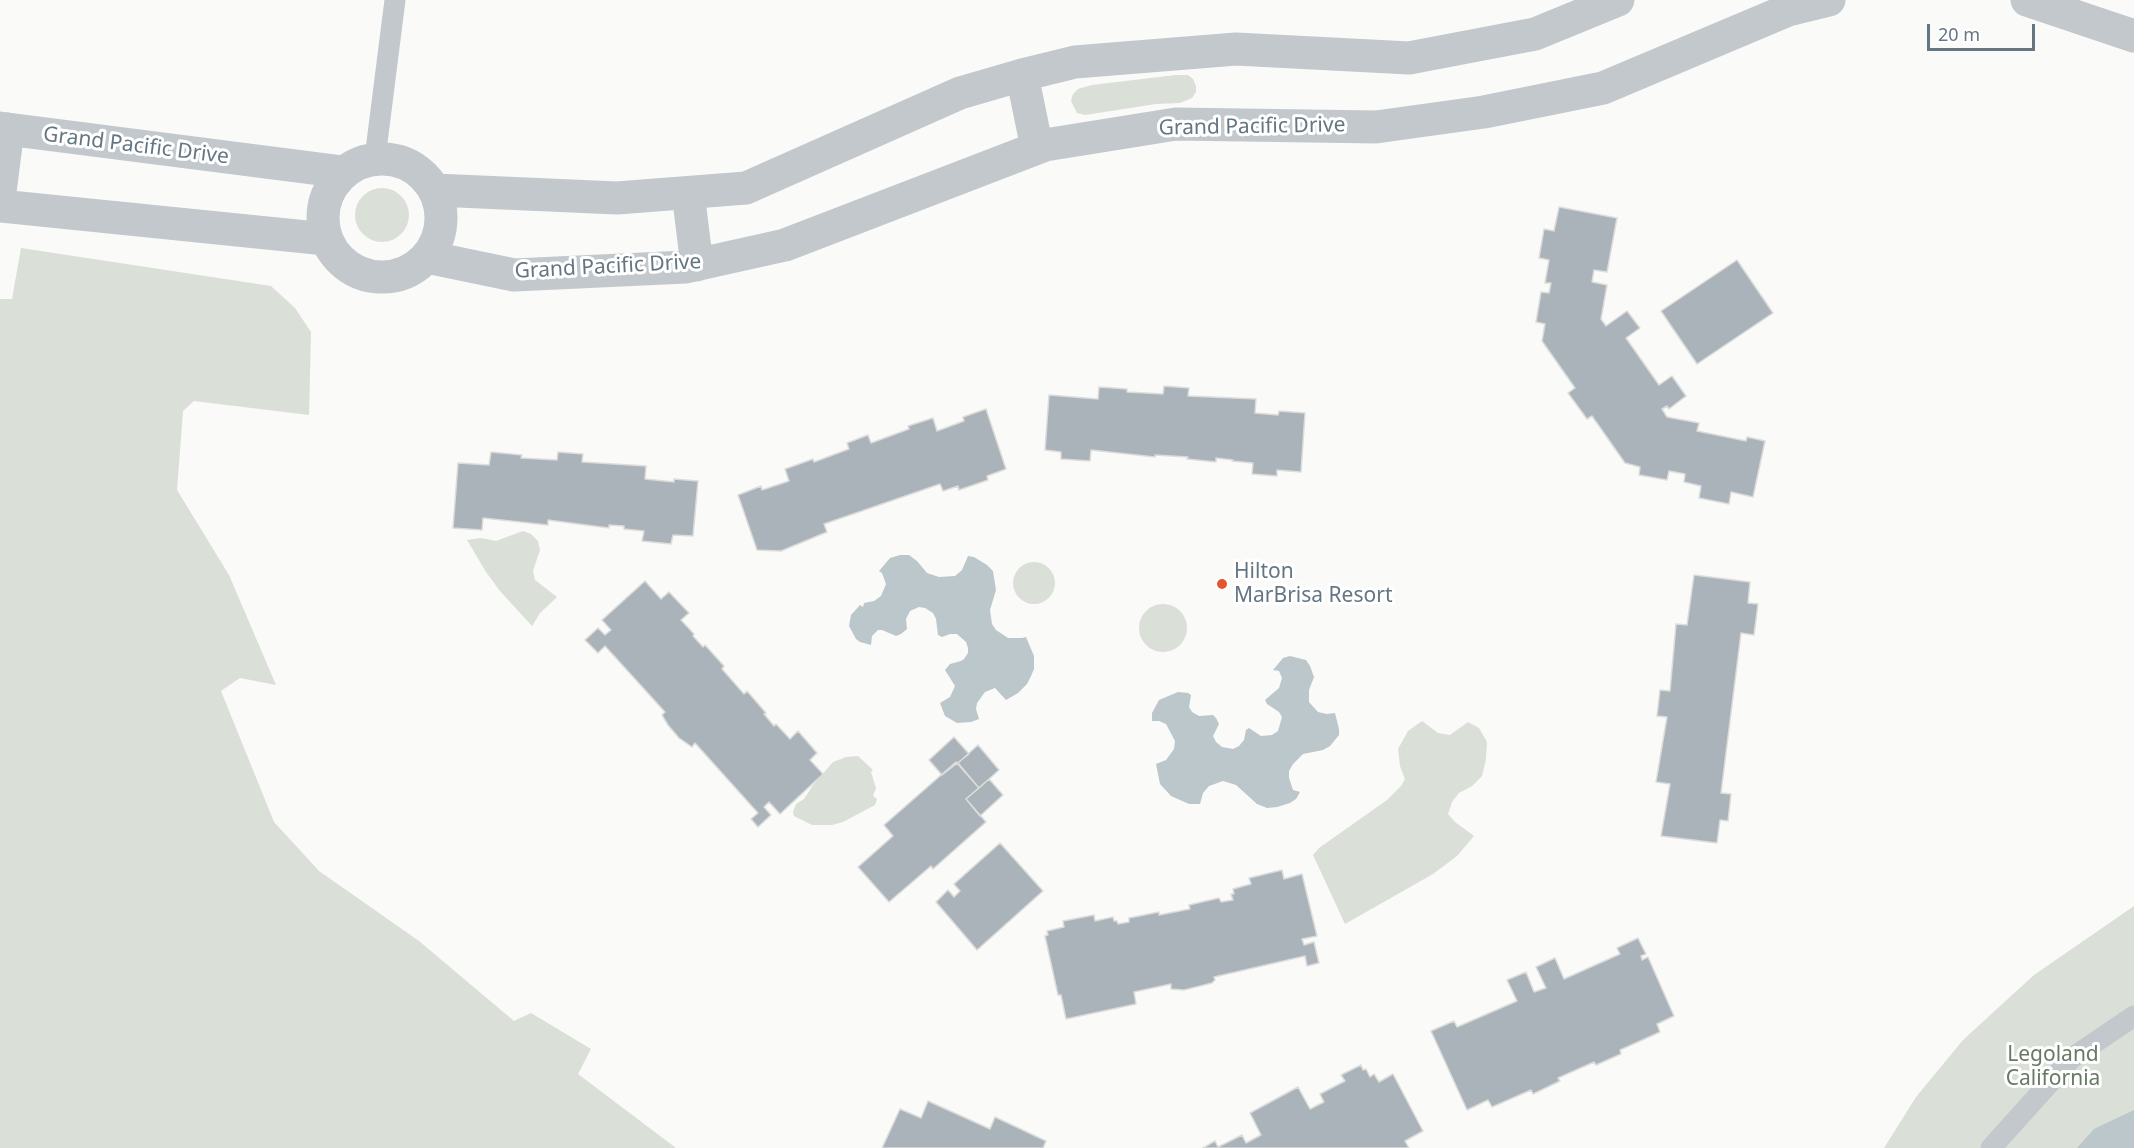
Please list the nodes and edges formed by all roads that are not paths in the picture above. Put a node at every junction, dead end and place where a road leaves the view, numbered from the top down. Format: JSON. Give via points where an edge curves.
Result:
{"nodes":[{"id":1,"x":395,"y":0,"type":"edge"},
{"id":2,"x":1618,"y":0,"type":"edge"},
{"id":3,"x":1828,"y":0,"type":"edge"},
{"id":4,"x":2027,"y":0,"type":"edge"},
{"id":5,"x":2134,"y":36,"type":"edge"},
{"id":6,"x":1022,"y":75,"type":"junction"},
{"id":7,"x":4,"y":129,"type":"edge"},
{"id":8,"x":1037,"y":148,"type":"junction"},
{"id":9,"x":375,"y":158,"type":"junction"},
{"id":10,"x":343,"y":172,"type":"junction"},
{"id":11,"x":435,"y":190,"type":"junction"},
{"id":12,"x":0,"y":192,"type":"edge"},
{"id":13,"x":688,"y":193,"type":"junction"},
{"id":14,"x":0,"y":206,"type":"edge"},
{"id":15,"x":326,"y":239,"type":"junction"},
{"id":16,"x":427,"y":257,"type":"junction"},
{"id":17,"x":697,"y":265,"type":"junction"},
{"id":18,"x":2134,"y":1016,"type":"edge"},
{"id":19,"x":1991,"y":1148,"type":"edge"}],
"edges":[{"from":1,"to":9,"type":"lane"},
{"from":2,"to":6,"type":"street","via":[[1535,34],[1409,58],[1236,49],[1075,62]]},
{"from":3,"to":8,"type":"street","name":"Grand Pacific Drive","via":[[1788,10],[1603,88],[1484,112],[1376,127],[1176,124]]},
{"from":4,"to":5,"type":"street"},
{"from":6,"to":8,"type":"street"},
{"from":6,"to":13,"type":"street","via":[[960,93],[746,188]]},
{"from":7,"to":10,"type":"street","name":"Grand Pacific Drive"},
{"from":7,"to":12,"type":"street"},
{"from":8,"to":17,"type":"street","name":"Grand Pacific Drive","via":[[785,245]]},
{"from":9,"to":10,"type":"street"},
{"from":9,"to":11,"type":"street","via":[[410,165]]},
{"from":10,"to":15,"type":"street","via":[[324,203]]},
{"from":11,"to":13,"type":"street","via":[[617,198]]},
{"from":11,"to":16,"type":"street","via":[[441,207],[441,225]]},
{"from":13,"to":17,"type":"street"},
{"from":14,"to":15,"type":"street"},
{"from":15,"to":16,"type":"street","via":[[345,264],[370,276],[400,274]]},
{"from":16,"to":17,"type":"street","name":"Grand Pacific Drive","via":[[514,275]]},
{"from":18,"to":19,"type":"lane","via":[[2072,1058]]}]}
